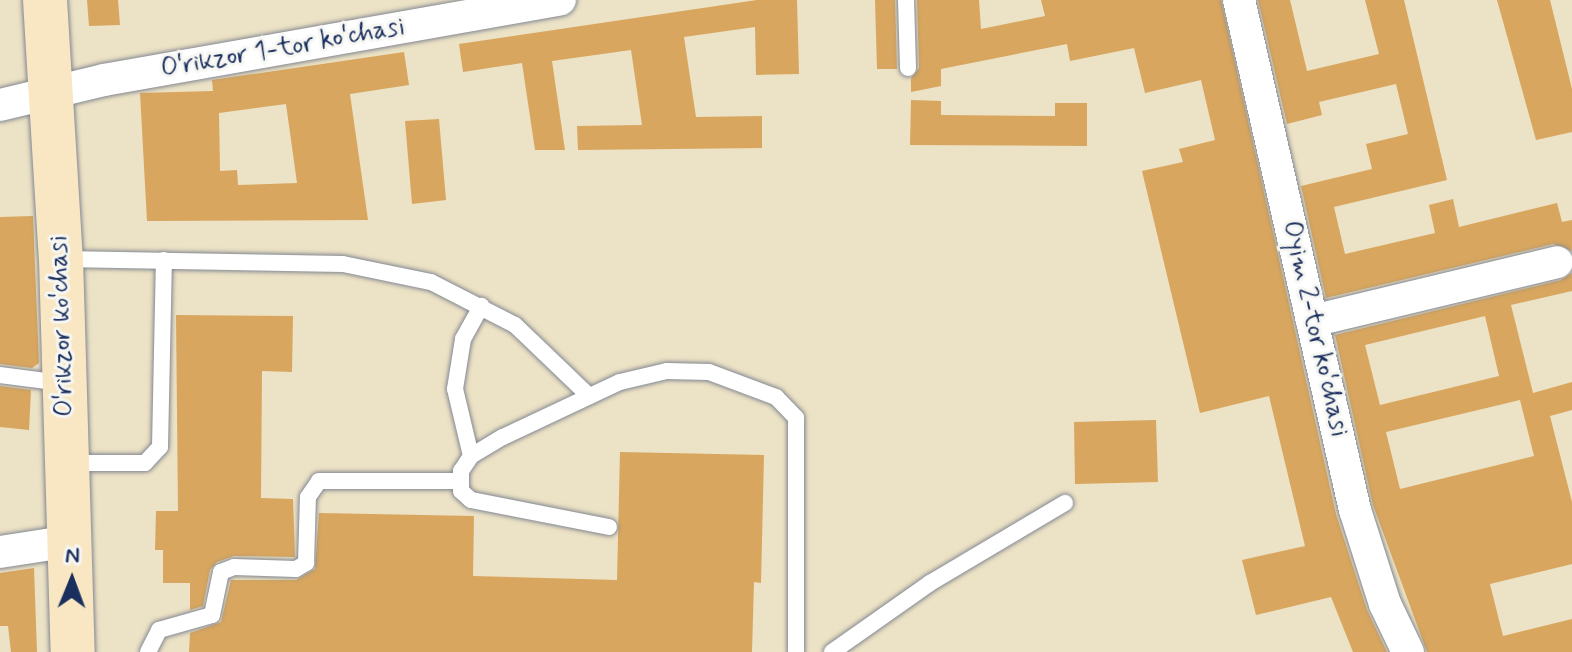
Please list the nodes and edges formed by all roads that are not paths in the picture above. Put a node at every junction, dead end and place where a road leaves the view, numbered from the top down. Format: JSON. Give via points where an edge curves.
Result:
{"nodes":[{"id":1,"x":45,"y":0,"type":"edge"},
{"id":2,"x":560,"y":0,"type":"edge"},
{"id":3,"x":906,"y":0,"type":"edge"},
{"id":4,"x":1239,"y":0,"type":"edge"},
{"id":5,"x":908,"y":68,"type":"dead end"},
{"id":6,"x":53,"y":90,"type":"junction"},
{"id":7,"x":0,"y":105,"type":"edge"},
{"id":8,"x":61,"y":259,"type":"junction"},
{"id":9,"x":164,"y":260,"type":"junction"},
{"id":10,"x":1557,"y":262,"type":"dead end"},
{"id":11,"x":481,"y":306,"type":"junction"},
{"id":12,"x":1312,"y":321,"type":"junction"},
{"id":13,"x":0,"y":375,"type":"edge"},
{"id":14,"x":65,"y":383,"type":"junction"},
{"id":15,"x":589,"y":396,"type":"junction"},
{"id":16,"x":471,"y":456,"type":"junction"},
{"id":17,"x":68,"y":463,"type":"junction"},
{"id":18,"x":460,"y":481,"type":"junction"},
{"id":19,"x":1065,"y":503,"type":"dead end"},
{"id":20,"x":609,"y":527,"type":"dead end"},
{"id":21,"x":71,"y":541,"type":"junction"},
{"id":22,"x":0,"y":552,"type":"edge"},
{"id":23,"x":73,"y":652,"type":"edge"},
{"id":24,"x":148,"y":652,"type":"edge"},
{"id":25,"x":796,"y":652,"type":"edge"},
{"id":26,"x":832,"y":652,"type":"edge"},
{"id":27,"x":1408,"y":652,"type":"edge"}],
"edges":[{"from":1,"to":6,"type":"main road","name":"Oʻrikzor koʻchasi"},
{"from":2,"to":6,"type":"street","name":"Oʻrikzor 1-tor koʻchasi"},
{"from":3,"to":5,"type":"lane"},
{"from":4,"to":12,"type":"street","name":"Oyim 2-tor koʻchasi"},
{"from":6,"to":7,"type":"street","name":"Oʻrikzor 1-tor koʻchasi"},
{"from":6,"to":8,"type":"main road","name":"Oʻrikzor koʻchasi"},
{"from":8,"to":9,"type":"lane"},
{"from":8,"to":14,"type":"main road","name":"Oʻrikzor koʻchasi"},
{"from":9,"to":11,"type":"lane","via":[[343,264],[431,282]]},
{"from":9,"to":17,"type":"lane","via":[[160,447],[145,463]]},
{"from":10,"to":12,"type":"street"},
{"from":11,"to":15,"type":"lane","via":[[515,325]]},
{"from":11,"to":16,"type":"lane","via":[[463,339],[455,389]]},
{"from":12,"to":27,"type":"street","name":"Oyim 2-tor koʻchasi","via":[[1355,510],[1385,604]]},
{"from":13,"to":14,"type":"lane"},
{"from":14,"to":17,"type":"main road","name":"Oʻrikzor koʻchasi"},
{"from":15,"to":16,"type":"lane"},
{"from":15,"to":25,"type":"lane","via":[[667,371],[709,372],[776,397],[796,418]]},
{"from":16,"to":18,"type":"lane"},
{"from":17,"to":21,"type":"main road","name":"Oʻrikzor koʻchasi"},
{"from":18,"to":20,"type":"lane","via":[[461,491],[471,500]]},
{"from":18,"to":24,"type":"lane","via":[[319,481],[308,497],[302,567],[227,568],[216,576],[212,615],[159,630]]},
{"from":19,"to":26,"type":"lane","via":[[930,583]]},
{"from":21,"to":22,"type":"street"},
{"from":21,"to":23,"type":"main road","name":"Oʻrikzor koʻchasi"}]}
